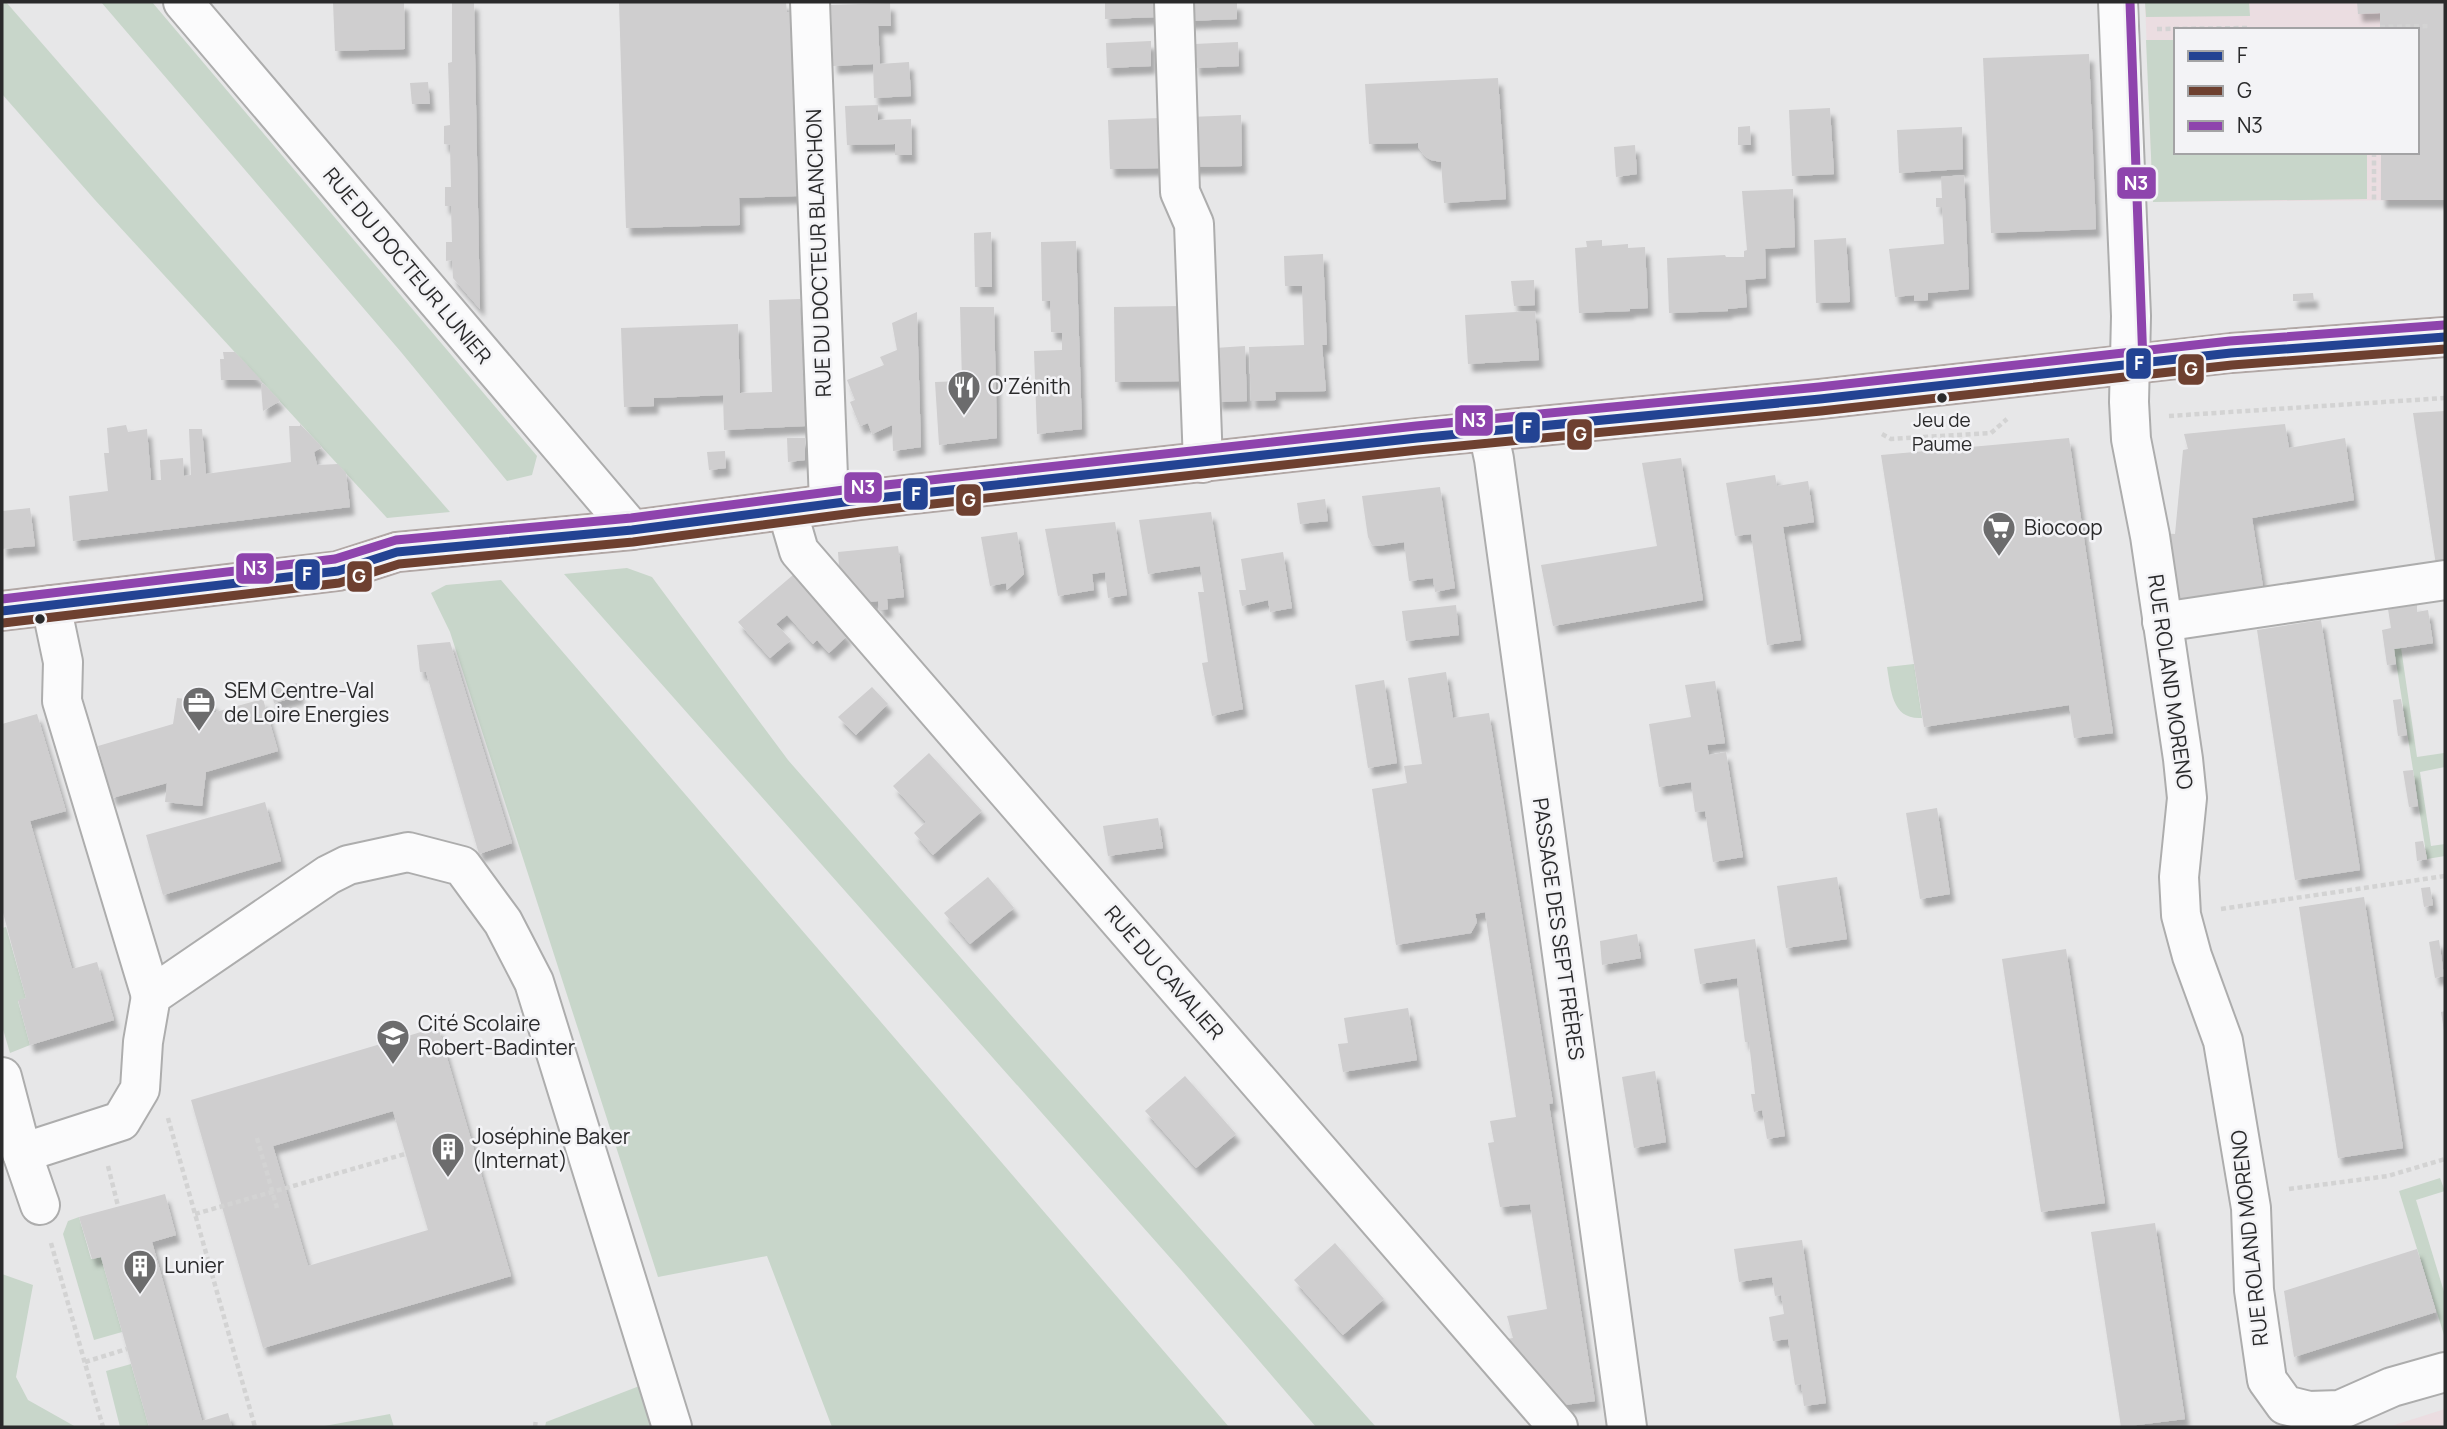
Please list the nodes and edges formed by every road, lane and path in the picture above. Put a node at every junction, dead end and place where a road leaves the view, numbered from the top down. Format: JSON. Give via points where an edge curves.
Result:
{"nodes":[{"id":1,"x":183,"y":2,"type":"edge"},
{"id":2,"x":810,"y":2,"type":"edge"},
{"id":3,"x":1174,"y":2,"type":"edge"},
{"id":4,"x":2118,"y":2,"type":"edge"},
{"id":5,"x":2429,"y":26,"type":"dead end"},
{"id":6,"x":2380,"y":27,"type":"dead end"},
{"id":7,"x":2155,"y":29,"type":"dead end"},
{"id":8,"x":2174,"y":29,"type":"edge"},
{"id":9,"x":2374,"y":154,"type":"edge"},
{"id":10,"x":2374,"y":200,"type":"dead end"},
{"id":11,"x":2445,"y":337,"type":"edge"},
{"id":12,"x":2131,"y":364,"type":"junction"},
{"id":13,"x":2445,"y":398,"type":"edge"},
{"id":14,"x":2156,"y":417,"type":"dead end"},
{"id":15,"x":1488,"y":431,"type":"junction"},
{"id":16,"x":1203,"y":463,"type":"junction"},
{"id":17,"x":829,"y":503,"type":"junction"},
{"id":18,"x":787,"y":510,"type":"junction"},
{"id":19,"x":632,"y":530,"type":"junction"},
{"id":20,"x":2445,"y":580,"type":"edge"},
{"id":21,"x":51,"y":606,"type":"junction"},
{"id":22,"x":2,"y":611,"type":"edge"},
{"id":23,"x":2162,"y":622,"type":"junction"},
{"id":24,"x":2445,"y":876,"type":"edge"},
{"id":25,"x":2181,"y":915,"type":"junction"},
{"id":26,"x":151,"y":996,"type":"junction"},
{"id":27,"x":2,"y":1077,"type":"edge"},
{"id":28,"x":257,"y":1138,"type":"dead end"},
{"id":29,"x":22,"y":1153,"type":"junction"},
{"id":30,"x":405,"y":1154,"type":"dead end"},
{"id":31,"x":2445,"y":1158,"type":"edge"},
{"id":32,"x":273,"y":1192,"type":"junction"},
{"id":33,"x":2249,"y":1194,"type":"junction"},
{"id":34,"x":40,"y":1205,"type":"joint"},
{"id":35,"x":277,"y":1208,"type":"dead end"},
{"id":36,"x":195,"y":1214,"type":"dead end"},
{"id":37,"x":127,"y":1349,"type":"dead end"},
{"id":38,"x":85,"y":1362,"type":"junction"},
{"id":39,"x":2445,"y":1372,"type":"edge"},
{"id":40,"x":536,"y":1419,"type":"dead end"},
{"id":41,"x":103,"y":1427,"type":"edge"},
{"id":42,"x":535,"y":1427,"type":"edge"},
{"id":43,"x":672,"y":1427,"type":"edge"},
{"id":44,"x":1558,"y":1427,"type":"edge"},
{"id":45,"x":1627,"y":1427,"type":"edge"}],
"edges":[{"from":1,"to":19,"type":"street","name":"RUE DU DOCTEUR LUNIER"},
{"from":2,"to":17,"type":"street","name":"RUE DU DOCTEUR BLANCHON"},
{"from":3,"to":16,"type":"street","via":[[1180,192],[1194,224]]},
{"from":4,"to":12,"type":"street","name":"RUE ROLAND MORENO"},
{"from":5,"to":6,"type":"path"},
{"from":7,"to":8,"type":"path"},
{"from":9,"to":10,"type":"path"},
{"from":11,"to":12,"type":"main road"},
{"from":12,"to":15,"type":"main road"},
{"from":12,"to":23,"type":"street","name":"RUE ROLAND MORENO","via":[[2131,439]]},
{"from":13,"to":14,"type":"path"},
{"from":15,"to":16,"type":"main road"},
{"from":15,"to":45,"type":"street","name":"PASSAGE DES SEPT FRÈRES"},
{"from":16,"to":17,"type":"main road"},
{"from":17,"to":18,"type":"main road"},
{"from":18,"to":19,"type":"main road"},
{"from":18,"to":44,"type":"street","name":"RUE DU CAVALIER","via":[[799,551]]},
{"from":19,"to":21,"type":"main road","via":[[397,552],[338,571]]},
{"from":20,"to":23,"type":"street"},
{"from":21,"to":22,"type":"main road"},
{"from":21,"to":26,"type":"street","via":[[63,662],[62,701]]},
{"from":23,"to":25,"type":"street","name":"RUE ROLAND MORENO","via":[[2187,798],[2179,877]]},
{"from":24,"to":25,"type":"path"},
{"from":25,"to":33,"type":"street","name":"RUE ROLAND MORENO","via":[[2224,1041]]},
{"from":26,"to":29,"type":"street","via":[[141,1089],[121,1121]]},
{"from":26,"to":43,"type":"street","via":[[348,865],[408,852],[462,866],[503,922],[534,982]]},
{"from":27,"to":29,"type":"street"},
{"from":28,"to":32,"type":"path"},
{"from":29,"to":34,"type":"street"},
{"from":30,"to":32,"type":"path"},
{"from":31,"to":33,"type":"path","via":[[2388,1176]]},
{"from":32,"to":35,"type":"path"},
{"from":32,"to":36,"type":"path"},
{"from":33,"to":39,"type":"street","name":"RUE ROLAND MORENO","via":[[2254,1290],[2267,1380],[2284,1405],[2309,1411],[2340,1409]]},
{"from":34,"to":38,"type":"path"},
{"from":37,"to":38,"type":"path"},
{"from":38,"to":41,"type":"path"},
{"from":40,"to":42,"type":"path"}]}
